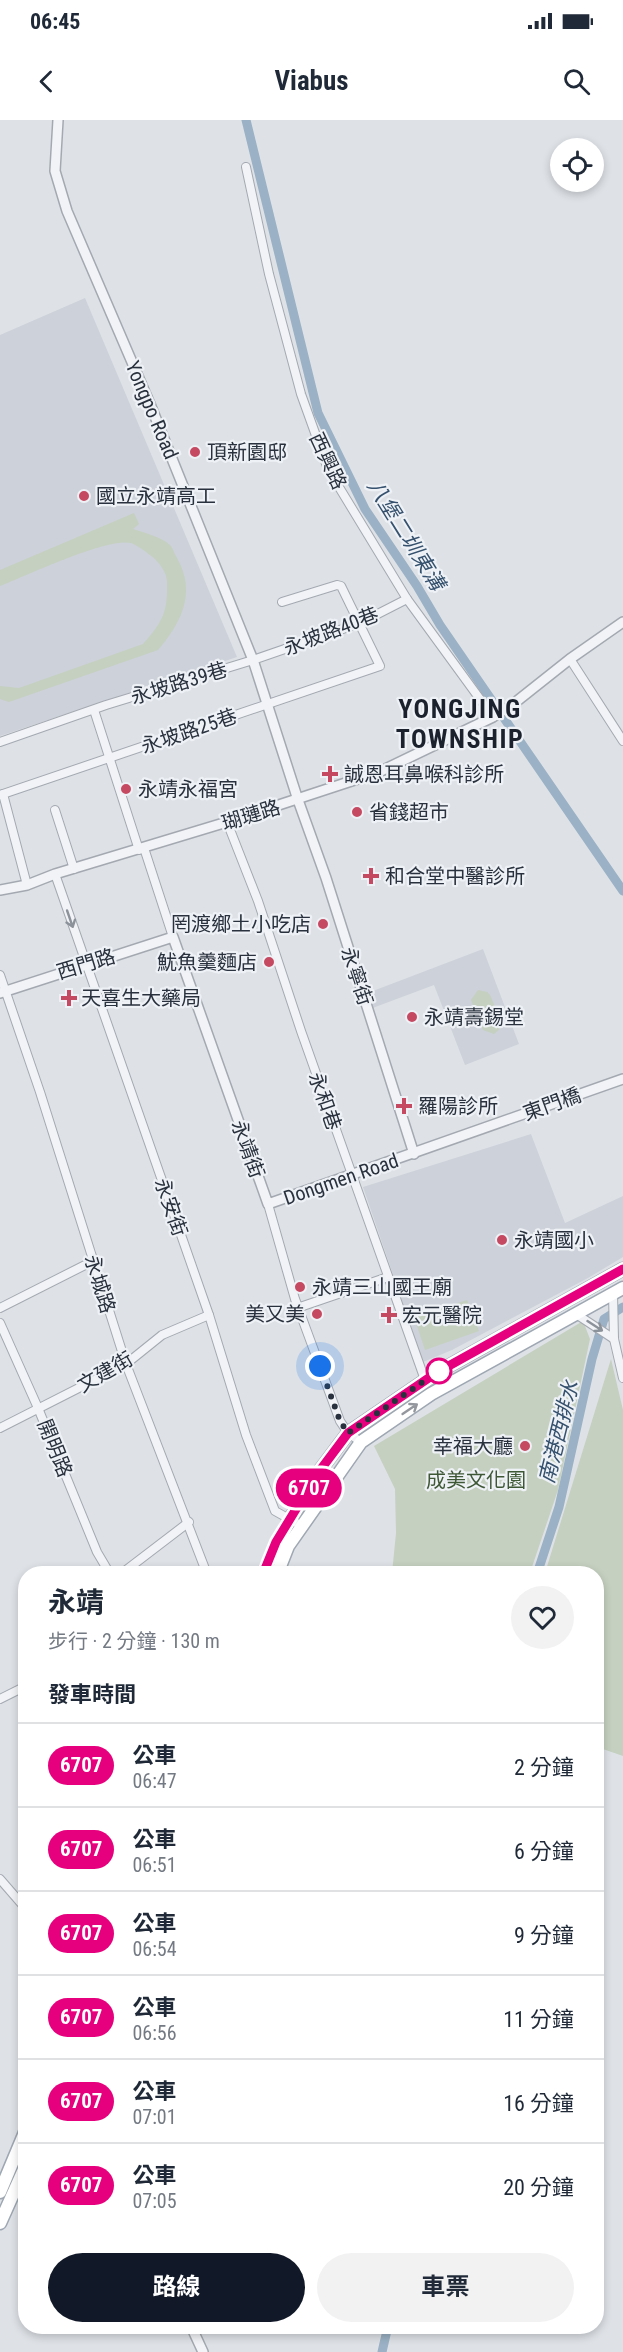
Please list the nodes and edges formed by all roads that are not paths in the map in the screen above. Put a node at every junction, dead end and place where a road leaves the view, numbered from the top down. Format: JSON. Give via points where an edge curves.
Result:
{"nodes":[{"id":1,"x":58,"y":120,"type":"edge"},
{"id":2,"x":246,"y":168,"type":"dead end"},
{"id":3,"x":407,"y":599,"type":"junction"},
{"id":4,"x":282,"y":602,"type":"dead end"},
{"id":5,"x":623,"y":622,"type":"edge"},
{"id":6,"x":360,"y":623,"type":"junction"},
{"id":7,"x":570,"y":658,"type":"junction"},
{"id":8,"x":253,"y":660,"type":"junction"},
{"id":9,"x":268,"y":704,"type":"junction"},
{"id":10,"x":94,"y":710,"type":"junction"},
{"id":11,"x":493,"y":717,"type":"junction"},
{"id":12,"x":623,"y":741,"type":"edge"},
{"id":13,"x":0,"y":742,"type":"edge"},
{"id":14,"x":109,"y":758,"type":"junction"},
{"id":15,"x":1,"y":794,"type":"edge"},
{"id":16,"x":298,"y":800,"type":"junction"},
{"id":17,"x":55,"y":810,"type":"dead end"},
{"id":18,"x":227,"y":822,"type":"junction"},
{"id":19,"x":142,"y":849,"type":"junction"},
{"id":20,"x":74,"y":869,"type":"junction"},
{"id":21,"x":55,"y":874,"type":"junction"},
{"id":22,"x":27,"y":885,"type":"junction"},
{"id":23,"x":0,"y":890,"type":"edge"},
{"id":24,"x":173,"y":937,"type":"junction"},
{"id":25,"x":86,"y":964,"type":"junction"},
{"id":26,"x":0,"y":975,"type":"edge"},
{"id":27,"x":3,"y":991,"type":"edge"},
{"id":28,"x":623,"y":1079,"type":"edge"},
{"id":29,"x":414,"y":1154,"type":"junction"},
{"id":30,"x":351,"y":1175,"type":"junction"},
{"id":31,"x":268,"y":1204,"type":"junction"},
{"id":32,"x":93,"y":1261,"type":"junction"},
{"id":33,"x":623,"y":1269,"type":"edge"},
{"id":34,"x":388,"y":1277,"type":"junction"},
{"id":35,"x":618,"y":1291,"type":"edge"},
{"id":36,"x":0,"y":1308,"type":"edge"},
{"id":37,"x":300,"y":1308,"type":"junction"},
{"id":38,"x":576,"y":1314,"type":"junction"},
{"id":39,"x":209,"y":1315,"type":"junction"},
{"id":40,"x":0,"y":1323,"type":"edge"},
{"id":41,"x":614,"y":1339,"type":"junction"},
{"id":42,"x":126,"y":1364,"type":"junction"},
{"id":43,"x":623,"y":1378,"type":"edge"},
{"id":44,"x":425,"y":1380,"type":"junction"},
{"id":45,"x":38,"y":1408,"type":"junction"},
{"id":46,"x":0,"y":1428,"type":"edge"},
{"id":47,"x":348,"y":1433,"type":"junction"},
{"id":48,"x":361,"y":1442,"type":"junction"},
{"id":49,"x":290,"y":1519,"type":"junction"},
{"id":50,"x":189,"y":1522,"type":"junction"},
{"id":51,"x":302,"y":1526,"type":"junction"},
{"id":52,"x":106,"y":1566,"type":"edge"},
{"id":53,"x":131,"y":1566,"type":"edge"},
{"id":54,"x":204,"y":1566,"type":"edge"},
{"id":55,"x":266,"y":1566,"type":"edge"},
{"id":56,"x":280,"y":1566,"type":"edge"},
{"id":57,"x":18,"y":1690,"type":"edge"},
{"id":58,"x":0,"y":1698,"type":"edge"},
{"id":59,"x":0,"y":1879,"type":"edge"},
{"id":60,"x":18,"y":1900,"type":"edge"},
{"id":61,"x":18,"y":2149,"type":"edge"},
{"id":62,"x":18,"y":2183,"type":"edge"},
{"id":63,"x":0,"y":2192,"type":"edge"},
{"id":64,"x":0,"y":2223,"type":"edge"},
{"id":65,"x":195,"y":2334,"type":"edge"},
{"id":66,"x":203,"y":2352,"type":"edge"}],
"edges":[{"from":1,"to":8,"type":"street","name":"Yongpo Road","via":[[55,171],[67,211]]},
{"from":2,"to":3,"type":"street","name":"西興路","via":[[270,274],[313,430],[328,469]]},
{"from":3,"to":6,"type":"street","name":"永坡路40巷"},
{"from":3,"to":11,"type":"street","name":"西興路"},
{"from":4,"to":6,"type":"street","via":[[341,586]]},
{"from":5,"to":7,"type":"street"},
{"from":6,"to":8,"type":"street","name":"永坡路40巷"},
{"from":6,"to":9,"type":"street","name":"永坡路25巷","via":[[380,666]]},
{"from":7,"to":11,"type":"street","name":"瑚璉路"},
{"from":7,"to":12,"type":"street"},
{"from":8,"to":9,"type":"street","name":"Yongpo Road"},
{"from":8,"to":10,"type":"street","name":"永坡路39巷"},
{"from":9,"to":14,"type":"street","name":"永坡路25巷"},
{"from":9,"to":16,"type":"street","name":"Yongpo Road"},
{"from":10,"to":13,"type":"street","name":"永坡路39巷"},
{"from":10,"to":14,"type":"street","name":"永靖街"},
{"from":11,"to":16,"type":"street","name":"瑚璉路","via":[[379,772]]},
{"from":14,"to":15,"type":"street","name":"永坡路25巷"},
{"from":14,"to":19,"type":"street","name":"永靖街"},
{"from":15,"to":22,"type":"street"},
{"from":16,"to":18,"type":"street","name":"瑚璉路"},
{"from":16,"to":29,"type":"street","name":"永寧街"},
{"from":17,"to":20,"type":"street"},
{"from":18,"to":19,"type":"street","name":"瑚璉路"},
{"from":18,"to":30,"type":"street","name":"永和巷"},
{"from":19,"to":20,"type":"street","name":"瑚璉路"},
{"from":19,"to":24,"type":"street","name":"永靖街"},
{"from":20,"to":21,"type":"street","name":"瑚璉路"},
{"from":21,"to":22,"type":"street","name":"瑚璉路"},
{"from":21,"to":25,"type":"street","name":"永安街","one_way":true},
{"from":22,"to":23,"type":"street","name":"瑚璉路"},
{"from":24,"to":25,"type":"street","name":"西門路"},
{"from":24,"to":31,"type":"street","name":"永靖街"},
{"from":25,"to":27,"type":"street","name":"西門路"},
{"from":25,"to":39,"type":"street","name":"永安街"},
{"from":26,"to":27,"type":"street","name":"永城路"},
{"from":27,"to":32,"type":"street","name":"永城路"},
{"from":28,"to":29,"type":"street","name":"東門橋"},
{"from":29,"to":30,"type":"street","name":"Dongmen Road"},
{"from":30,"to":31,"type":"street","name":"Dongmen Road"},
{"from":30,"to":34,"type":"street","name":"永和巷"},
{"from":31,"to":37,"type":"street","name":"永靖街"},
{"from":32,"to":36,"type":"street"},
{"from":32,"to":42,"type":"street","name":"永城路"},
{"from":33,"to":44,"type":"main road"},
{"from":34,"to":37,"type":"street"},
{"from":34,"to":44,"type":"street","name":"永和巷"},
{"from":35,"to":38,"type":"main road"},
{"from":35,"to":41,"type":"street"},
{"from":37,"to":47,"type":"street","name":"永靖街","via":[[337,1413]]},
{"from":38,"to":41,"type":"street","one_way":true},
{"from":48,"to":38,"type":"main road","one_way":true,"via":[[431,1394]]},
{"from":39,"to":42,"type":"street","name":"文建街","via":[[162,1335]]},
{"from":39,"to":49,"type":"street","name":"永安街","via":[[246,1435],[275,1511]]},
{"from":40,"to":45,"type":"street","name":"開明路"},
{"from":41,"to":43,"type":"street"},
{"from":42,"to":45,"type":"street","name":"文建街"},
{"from":42,"to":50,"type":"street","name":"永城路"},
{"from":44,"to":47,"type":"main road"},
{"from":45,"to":46,"type":"street","name":"文建街"},
{"from":45,"to":52,"type":"street","name":"開明路"},
{"from":47,"to":48,"type":"street","name":"永靖街"},
{"from":47,"to":49,"type":"main road"},
{"from":48,"to":51,"type":"main road"},
{"from":49,"to":51,"type":"street","name":"永安街"},
{"from":49,"to":55,"type":"main road"},
{"from":50,"to":53,"type":"street"},
{"from":50,"to":54,"type":"street","name":"永城路"},
{"from":51,"to":56,"type":"main road"},
{"from":57,"to":58,"type":"street"},
{"from":59,"to":60,"type":"street"},
{"from":61,"to":63,"type":"main road"},
{"from":62,"to":64,"type":"main road"},
{"from":65,"to":66,"type":"street"}]}
